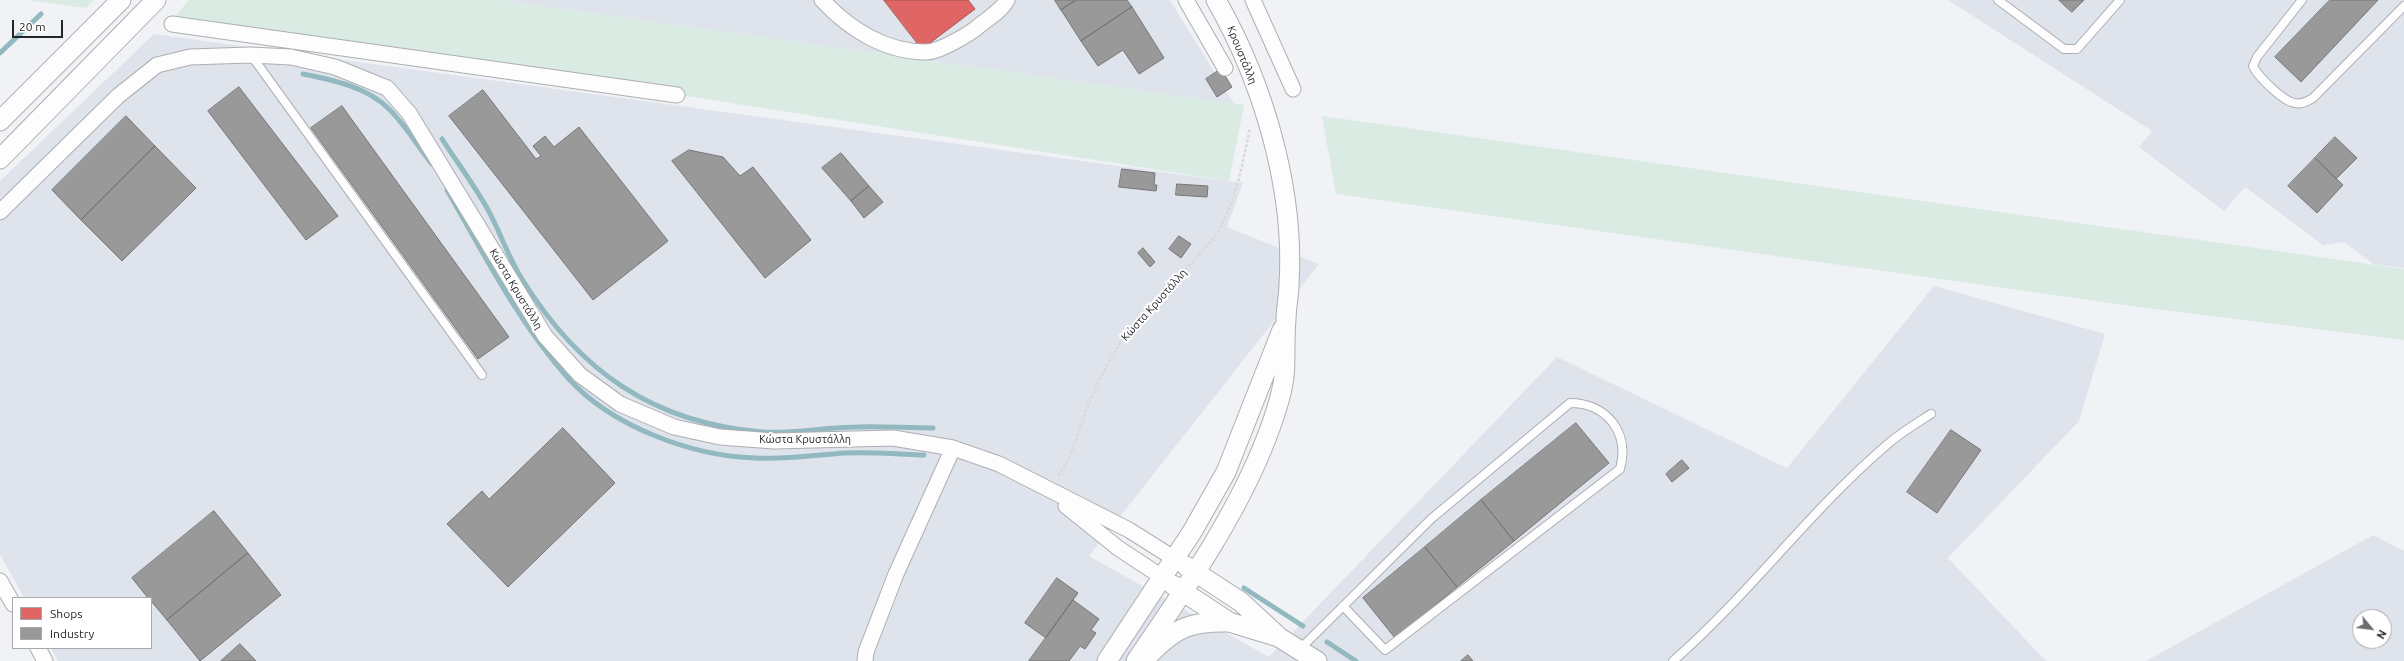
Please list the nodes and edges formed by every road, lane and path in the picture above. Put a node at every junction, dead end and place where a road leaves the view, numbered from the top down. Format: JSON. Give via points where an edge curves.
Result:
{"nodes":[{"id":1,"x":121,"y":0,"type":"edge"},
{"id":2,"x":156,"y":0,"type":"edge"},
{"id":3,"x":822,"y":0,"type":"edge"},
{"id":4,"x":1007,"y":0,"type":"edge"},
{"id":5,"x":1186,"y":0,"type":"edge"},
{"id":6,"x":1216,"y":0,"type":"edge"},
{"id":7,"x":1253,"y":0,"type":"edge"},
{"id":8,"x":1998,"y":0,"type":"edge"},
{"id":9,"x":2120,"y":0,"type":"edge"},
{"id":10,"x":2302,"y":0,"type":"edge"},
{"id":11,"x":2404,"y":6,"type":"edge"},
{"id":12,"x":172,"y":24,"type":"dead end"},
{"id":13,"x":319,"y":45,"type":"junction"},
{"id":14,"x":250,"y":55,"type":"junction"},
{"id":15,"x":317,"y":63,"type":"junction"},
{"id":16,"x":1225,"y":68,"type":"dead end"},
{"id":17,"x":1293,"y":89,"type":"dead end"},
{"id":18,"x":677,"y":95,"type":"dead end"},
{"id":19,"x":0,"y":121,"type":"edge"},
{"id":20,"x":1251,"y":126,"type":"dead end"},
{"id":21,"x":0,"y":159,"type":"edge"},
{"id":22,"x":0,"y":212,"type":"edge"},
{"id":23,"x":1285,"y":321,"type":"junction"},
{"id":24,"x":482,"y":375,"type":"dead end"},
{"id":25,"x":1931,"y":414,"type":"dead end"},
{"id":26,"x":953,"y":448,"type":"junction"},
{"id":27,"x":1045,"y":489,"type":"junction"},
{"id":28,"x":1175,"y":559,"type":"junction"},
{"id":29,"x":1196,"y":573,"type":"junction"},
{"id":30,"x":1162,"y":578,"type":"junction"},
{"id":31,"x":0,"y":581,"type":"edge"},
{"id":32,"x":1182,"y":592,"type":"junction"},
{"id":33,"x":12,"y":602,"type":"edge"},
{"id":34,"x":1343,"y":606,"type":"junction"},
{"id":35,"x":1229,"y":622,"type":"junction"},
{"id":36,"x":1280,"y":638,"type":"junction"},
{"id":37,"x":39,"y":649,"type":"edge"},
{"id":38,"x":1299,"y":650,"type":"junction"},
{"id":39,"x":45,"y":661,"type":"edge"},
{"id":40,"x":865,"y":661,"type":"edge"},
{"id":41,"x":1107,"y":661,"type":"edge"},
{"id":42,"x":1136,"y":661,"type":"edge"},
{"id":43,"x":1144,"y":661,"type":"edge"},
{"id":44,"x":1317,"y":661,"type":"edge"},
{"id":45,"x":1673,"y":661,"type":"edge"}],
"edges":[{"from":1,"to":19,"type":"street"},
{"from":2,"to":21,"type":"street"},
{"from":3,"to":4,"type":"street","via":[[867,36],[891,47],[928,52],[973,31]]},
{"from":5,"to":16,"type":"street"},
{"from":6,"to":23,"type":"street","name":"Κρουστάλλη","via":[[1232,28],[1265,112],[1276,154],[1286,207],[1290,283]]},
{"from":7,"to":17,"type":"street"},
{"from":8,"to":9,"type":"lane","via":[[2064,49],[2070,50],[2077,49]]},
{"from":10,"to":11,"type":"lane","via":[[2257,57],[2253,66],[2257,73],[2287,101],[2296,104],[2305,103],[2312,98]]},
{"from":12,"to":13,"type":"street"},
{"from":13,"to":15,"type":"street"},
{"from":13,"to":18,"type":"street"},
{"from":14,"to":15,"type":"street","name":"Κώστα Κρυστάλλη","via":[[291,57]]},
{"from":14,"to":22,"type":"street","name":"Κώστα Κρυστάλλη","via":[[190,58],[157,65],[118,96]]},
{"from":14,"to":24,"type":"lane"},
{"from":15,"to":26,"type":"street","name":"Κώστα Κρυστάλλη","via":[[335,67],[387,88],[409,113],[545,336],[580,375],[620,404],[674,427],[720,437],[774,442],[893,438]]},
{"from":20,"to":27,"type":"path","name":"Κώστα Κρυστάλλη","via":[[1236,193],[1224,223],[1214,238],[1125,336],[1113,353],[1085,412],[1075,446],[1059,475]]},
{"from":23,"to":28,"type":"street","via":[[1226,472]]},
{"from":23,"to":29,"type":"street","via":[[1284,378],[1263,448],[1230,517]]},
{"from":25,"to":45,"type":"lane","via":[[1890,443],[1834,494]]},
{"from":26,"to":27,"type":"street","name":"Κώστα Κρυστάλλη","via":[[999,464]]},
{"from":26,"to":40,"type":"street","via":[[896,574]]},
{"from":27,"to":28,"type":"street","name":"Κώστα Κρυστάλλη","via":[[1129,530]]},
{"from":27,"to":30,"type":"street","name":"Κώστα Κρυστάλλη","via":[[1118,548]]},
{"from":28,"to":29,"type":"street","name":"Κώστα Κρυστάλλη"},
{"from":28,"to":30,"type":"street"},
{"from":29,"to":32,"type":"street"},
{"from":29,"to":36,"type":"street","name":"Κώστα Κρυστάλλη","via":[[1241,602]]},
{"from":30,"to":32,"type":"street","name":"Κώστα Κρυστάλλη"},
{"from":30,"to":41,"type":"street"},
{"from":31,"to":33,"type":"street"},
{"from":32,"to":35,"type":"street","name":"Κώστα Κρυστάλλη"},
{"from":32,"to":42,"type":"street"},
{"from":34,"to":34,"type":"lane","via":[[1385,650],[1620,469],[1623,459],[1622,438],[1612,420],[1598,408],[1570,403],[1430,519]]},
{"from":34,"to":38,"type":"lane"},
{"from":35,"to":36,"type":"street","name":"Κώστα Κρυστάλλη"},
{"from":35,"to":43,"type":"street","via":[[1206,622],[1174,632]]},
{"from":36,"to":38,"type":"street","name":"Κώστα Κρυστάλλη"},
{"from":37,"to":39,"type":"street"},
{"from":38,"to":44,"type":"street","name":"Κώστα Κρυστάλλη"}]}
